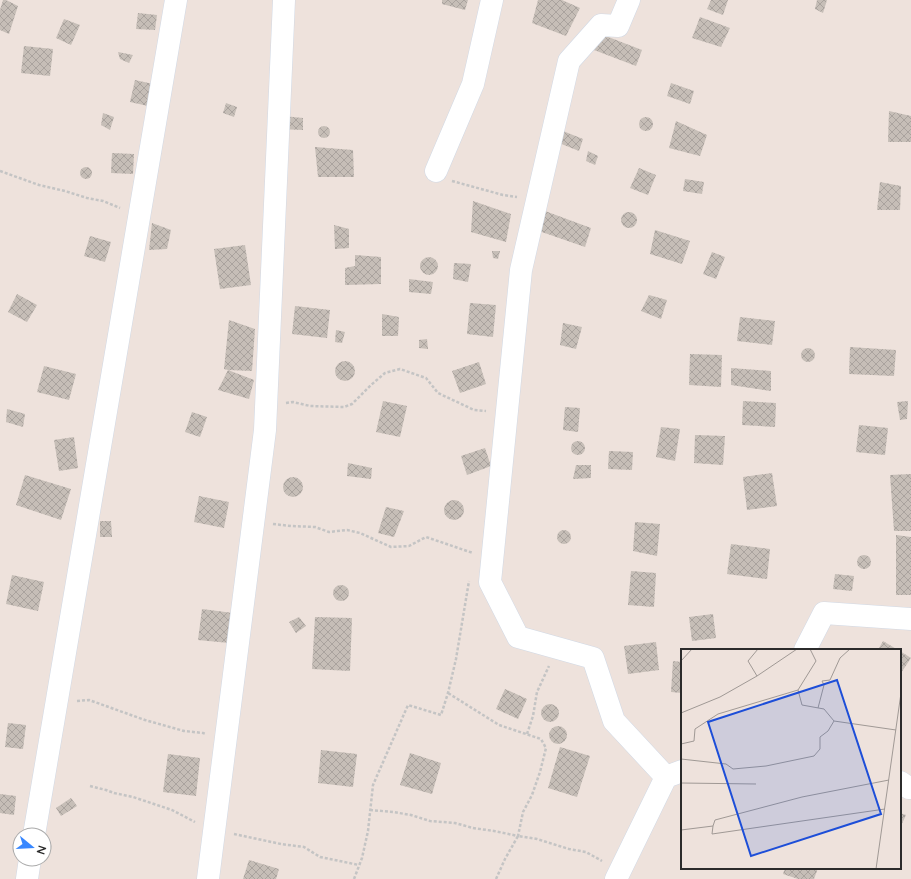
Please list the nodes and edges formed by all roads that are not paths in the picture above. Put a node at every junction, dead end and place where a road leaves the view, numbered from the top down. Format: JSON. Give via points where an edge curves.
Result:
{"nodes":[{"id":1,"x":176,"y":0,"type":"edge"},
{"id":2,"x":284,"y":0,"type":"edge"},
{"id":3,"x":492,"y":0,"type":"edge"},
{"id":4,"x":629,"y":0,"type":"edge"},
{"id":5,"x":443,"y":176,"type":"road end"},
{"id":6,"x":911,"y":619,"type":"edge"},
{"id":7,"x":806,"y":649,"type":"edge"},
{"id":8,"x":674,"y":774,"type":"edge"},
{"id":9,"x":901,"y":783,"type":"edge"},
{"id":10,"x":911,"y":787,"type":"edge"},
{"id":11,"x":35,"y":827,"type":"edge"},
{"id":12,"x":29,"y":867,"type":"edge"},
{"id":13,"x":618,"y":875,"type":"edge"},
{"id":14,"x":27,"y":879,"type":"edge"},
{"id":15,"x":208,"y":879,"type":"edge"}],
"edges":[{"from":1,"to":11,"type":"street"},
{"from":2,"to":15,"type":"street","via":[[265,430]]},
{"from":3,"to":5,"type":"street","via":[[473,84]]},
{"from":4,"to":8,"type":"street","via":[[618,26],[601,25],[569,61],[521,270],[490,582],[518,637],[593,658],[614,721]]},
{"from":6,"to":7,"type":"street","via":[[824,613]]},
{"from":8,"to":13,"type":"street"},
{"from":9,"to":10,"type":"street"},
{"from":12,"to":14,"type":"street"}]}
